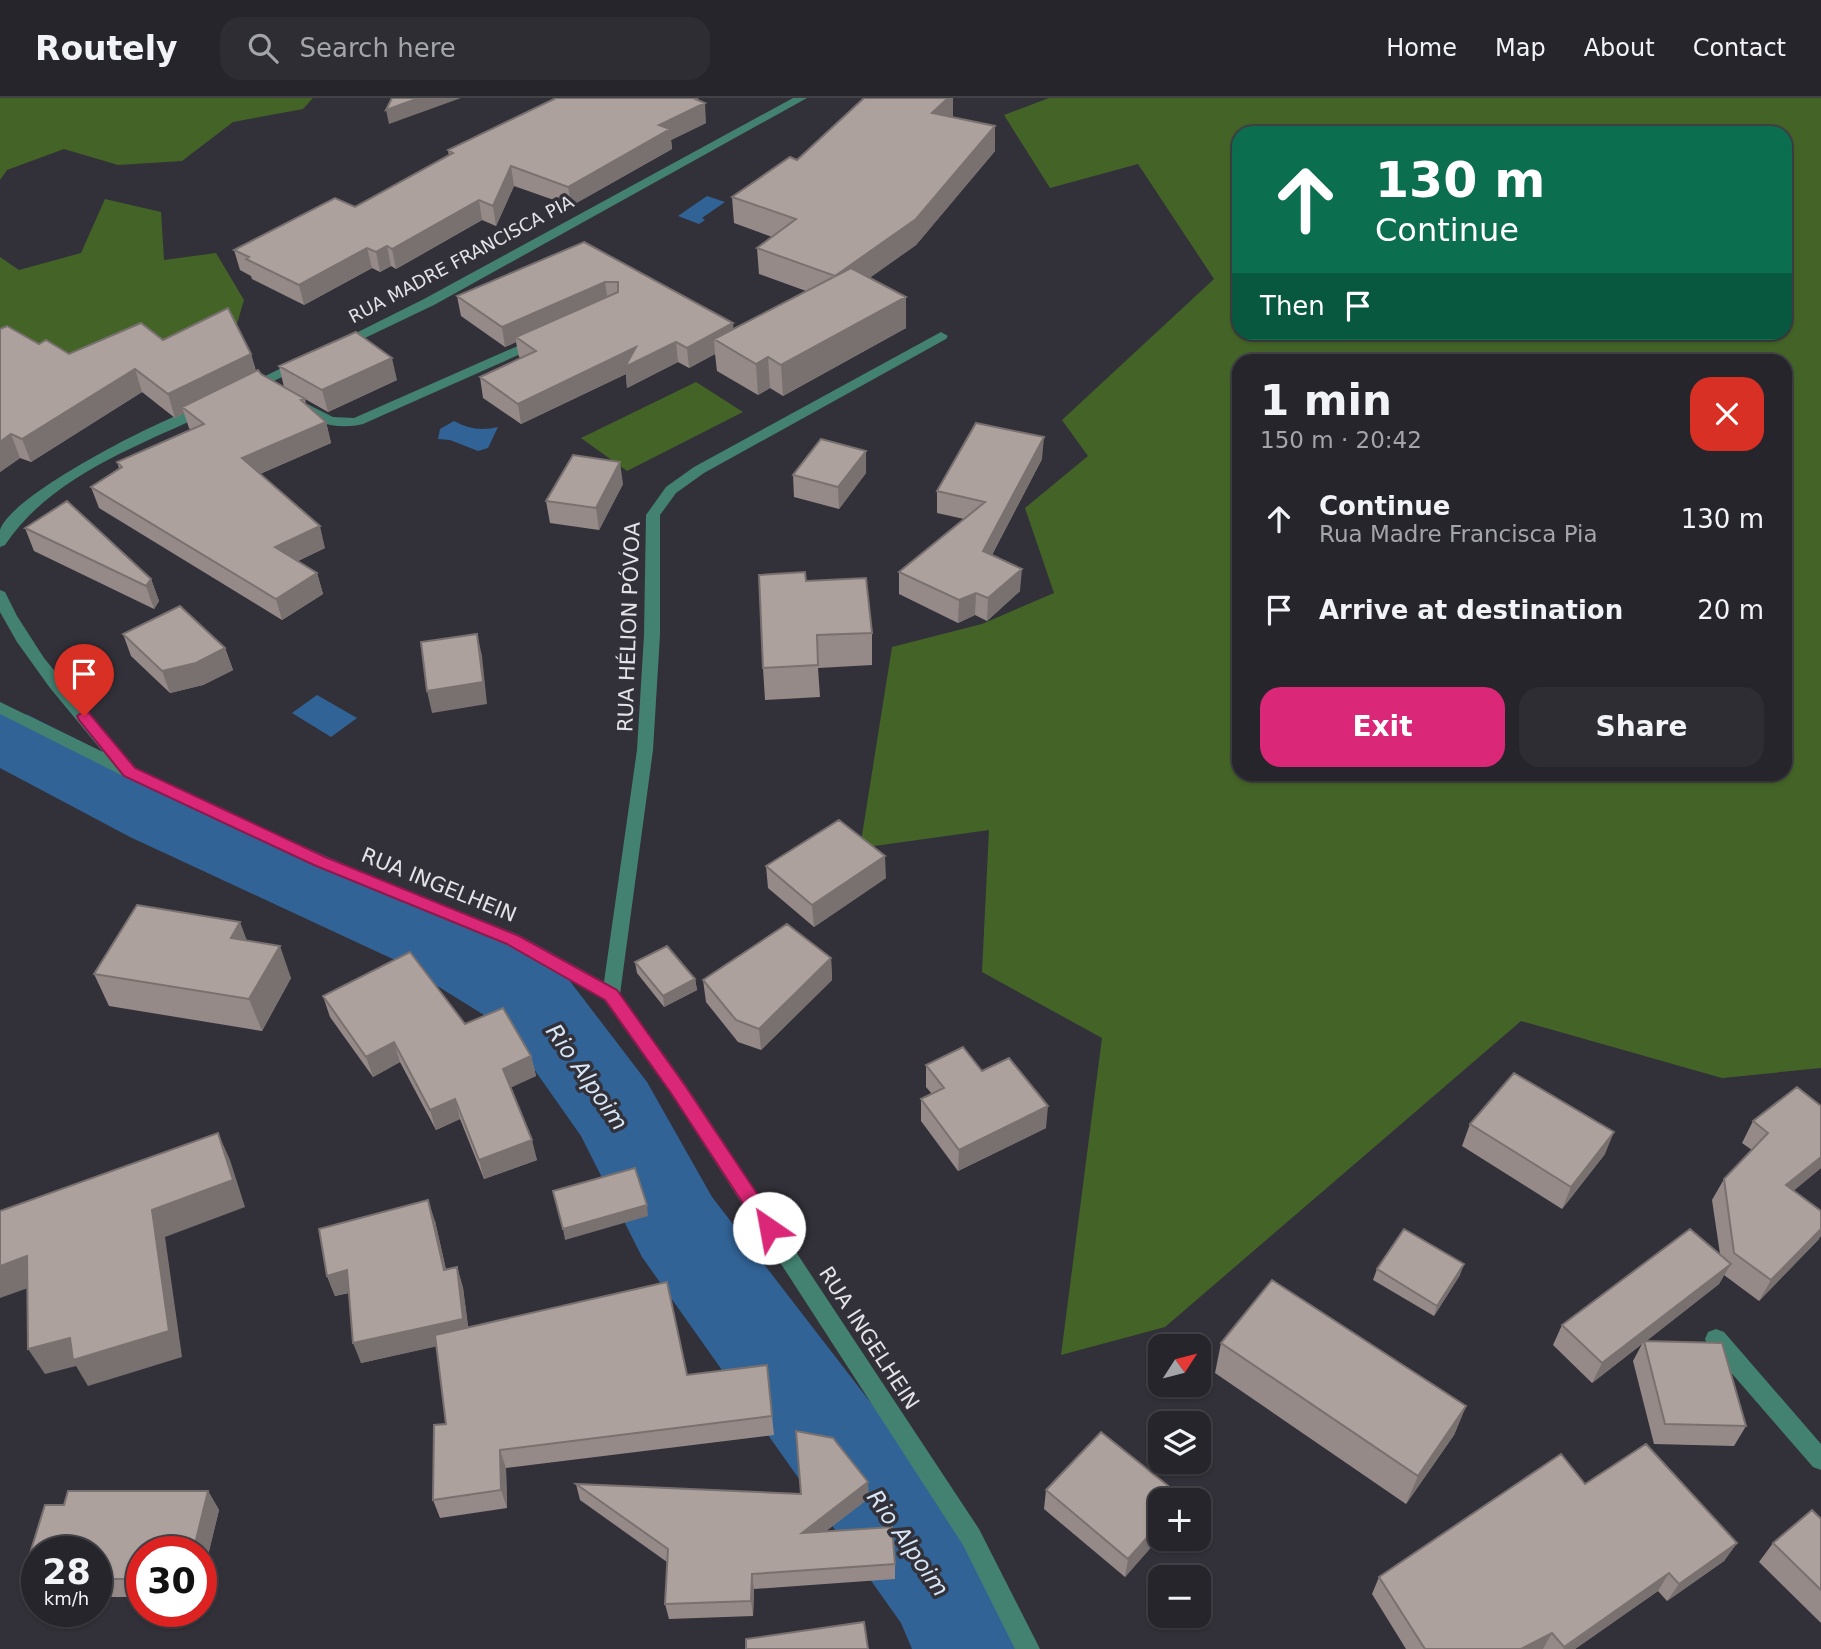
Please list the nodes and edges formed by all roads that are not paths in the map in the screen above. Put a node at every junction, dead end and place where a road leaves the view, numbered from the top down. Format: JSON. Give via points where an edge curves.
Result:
{"nodes":[{"id":1,"x":801,"y":98,"type":"edge"},
{"id":2,"x":553,"y":334,"type":"edge"},
{"id":3,"x":942,"y":336,"type":"dead end"},
{"id":4,"x":274,"y":388,"type":"junction"},
{"id":5,"x":0,"y":542,"type":"edge"},
{"id":6,"x":0,"y":595,"type":"edge"},
{"id":7,"x":0,"y":707,"type":"edge"},
{"id":8,"x":129,"y":772,"type":"junction"},
{"id":9,"x":611,"y":995,"type":"junction"},
{"id":10,"x":1716,"y":1339,"type":"dead end"},
{"id":11,"x":1821,"y":1460,"type":"edge"},
{"id":12,"x":1028,"y":1649,"type":"edge"}],
"edges":[{"from":1,"to":4,"type":"street","name":"RUA MADRE FRANCISCA PIA","via":[[429,302],[316,356]]},
{"from":2,"to":4,"type":"street","via":[[344,425],[329,422]]},
{"from":3,"to":9,"type":"street","name":"RUA HÉLION PÓVOA","via":[[699,470],[671,490],[653,515],[645,750]]},
{"from":4,"to":5,"type":"street","name":"RUA MADRE FRANCISCA PIA","via":[[223,401],[77,474],[33,502]]},
{"from":6,"to":8,"type":"street","via":[[8,615],[54,679]]},
{"from":7,"to":8,"type":"street","name":"RUA INGELHEIN"},
{"from":8,"to":9,"type":"street","name":"RUA INGELHEIN","via":[[331,866],[513,940]]},
{"from":9,"to":12,"type":"street","name":"RUA INGELHEIN","via":[[678,1088],[971,1537]]},
{"from":10,"to":11,"type":"street"}]}
